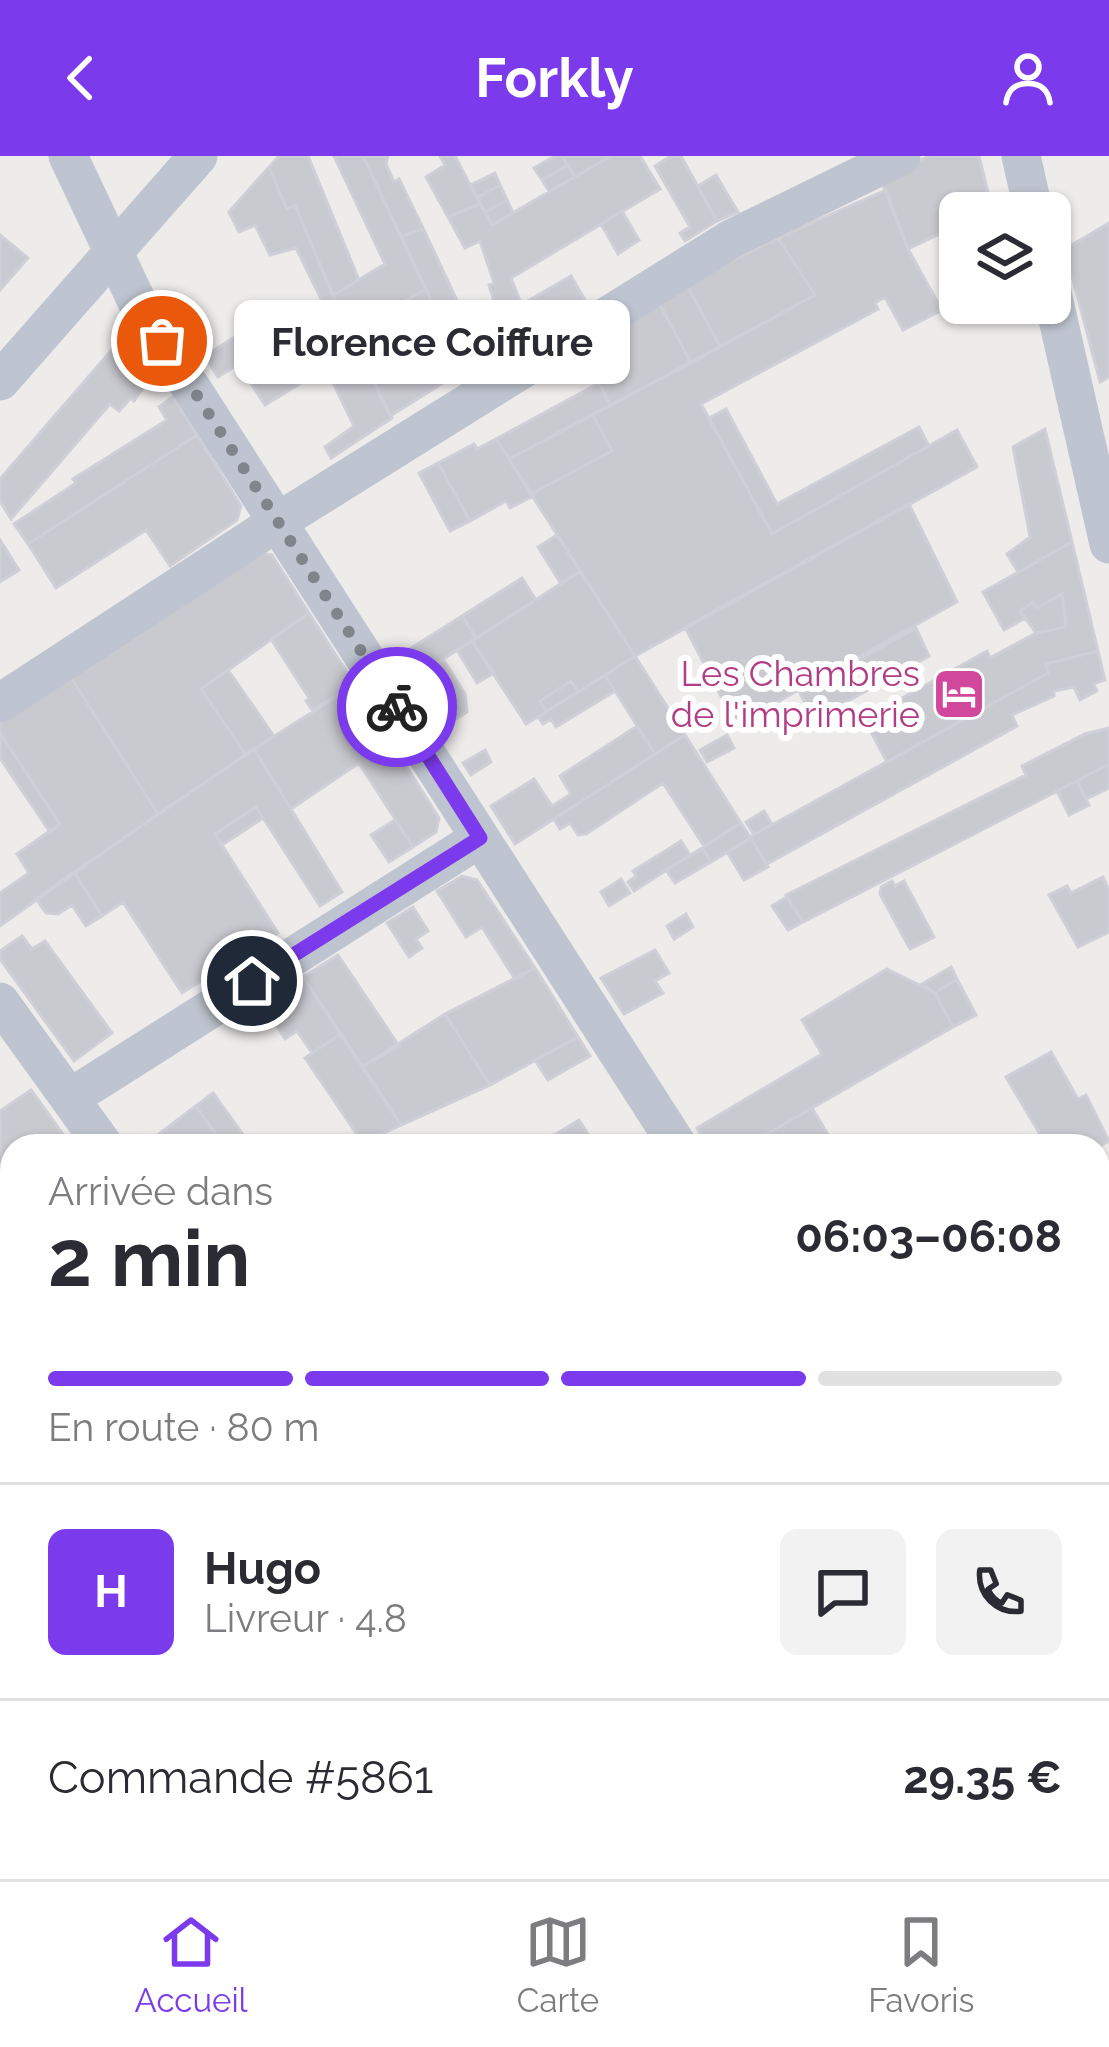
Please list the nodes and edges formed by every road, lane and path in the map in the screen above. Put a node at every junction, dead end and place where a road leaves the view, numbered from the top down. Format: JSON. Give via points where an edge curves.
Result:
{"nodes":[{"id":1,"x":68,"y":156,"type":"edge"},
{"id":2,"x":198,"y":156,"type":"edge"},
{"id":3,"x":902,"y":156,"type":"edge"},
{"id":4,"x":1021,"y":156,"type":"edge"},
{"id":5,"x":1029,"y":192,"type":"edge"},
{"id":6,"x":114,"y":252,"type":"junction"},
{"id":7,"x":1059,"y":324,"type":"edge"},
{"id":8,"x":0,"y":381,"type":"edge"},
{"id":9,"x":279,"y":521,"type":"junction"},
{"id":10,"x":1109,"y":544,"type":"edge"},
{"id":11,"x":0,"y":703,"type":"edge"},
{"id":12,"x":480,"y":838,"type":"junction"},
{"id":13,"x":0,"y":1002,"type":"edge"},
{"id":14,"x":70,"y":1098,"type":"junction"},
{"id":15,"x":96,"y":1134,"type":"edge"},
{"id":16,"x":670,"y":1134,"type":"edge"}],
"edges":[{"from":1,"to":6,"type":"street"},
{"from":2,"to":6,"type":"street"},
{"from":3,"to":9,"type":"street","via":[[731,239]]},
{"from":4,"to":5,"type":"street"},
{"from":6,"to":8,"type":"street"},
{"from":6,"to":9,"type":"street","via":[[133,296]]},
{"from":7,"to":10,"type":"street"},
{"from":9,"to":11,"type":"street"},
{"from":9,"to":12,"type":"street"},
{"from":12,"to":14,"type":"street"},
{"from":12,"to":16,"type":"street"},
{"from":13,"to":14,"type":"street"},
{"from":14,"to":15,"type":"street"}]}
